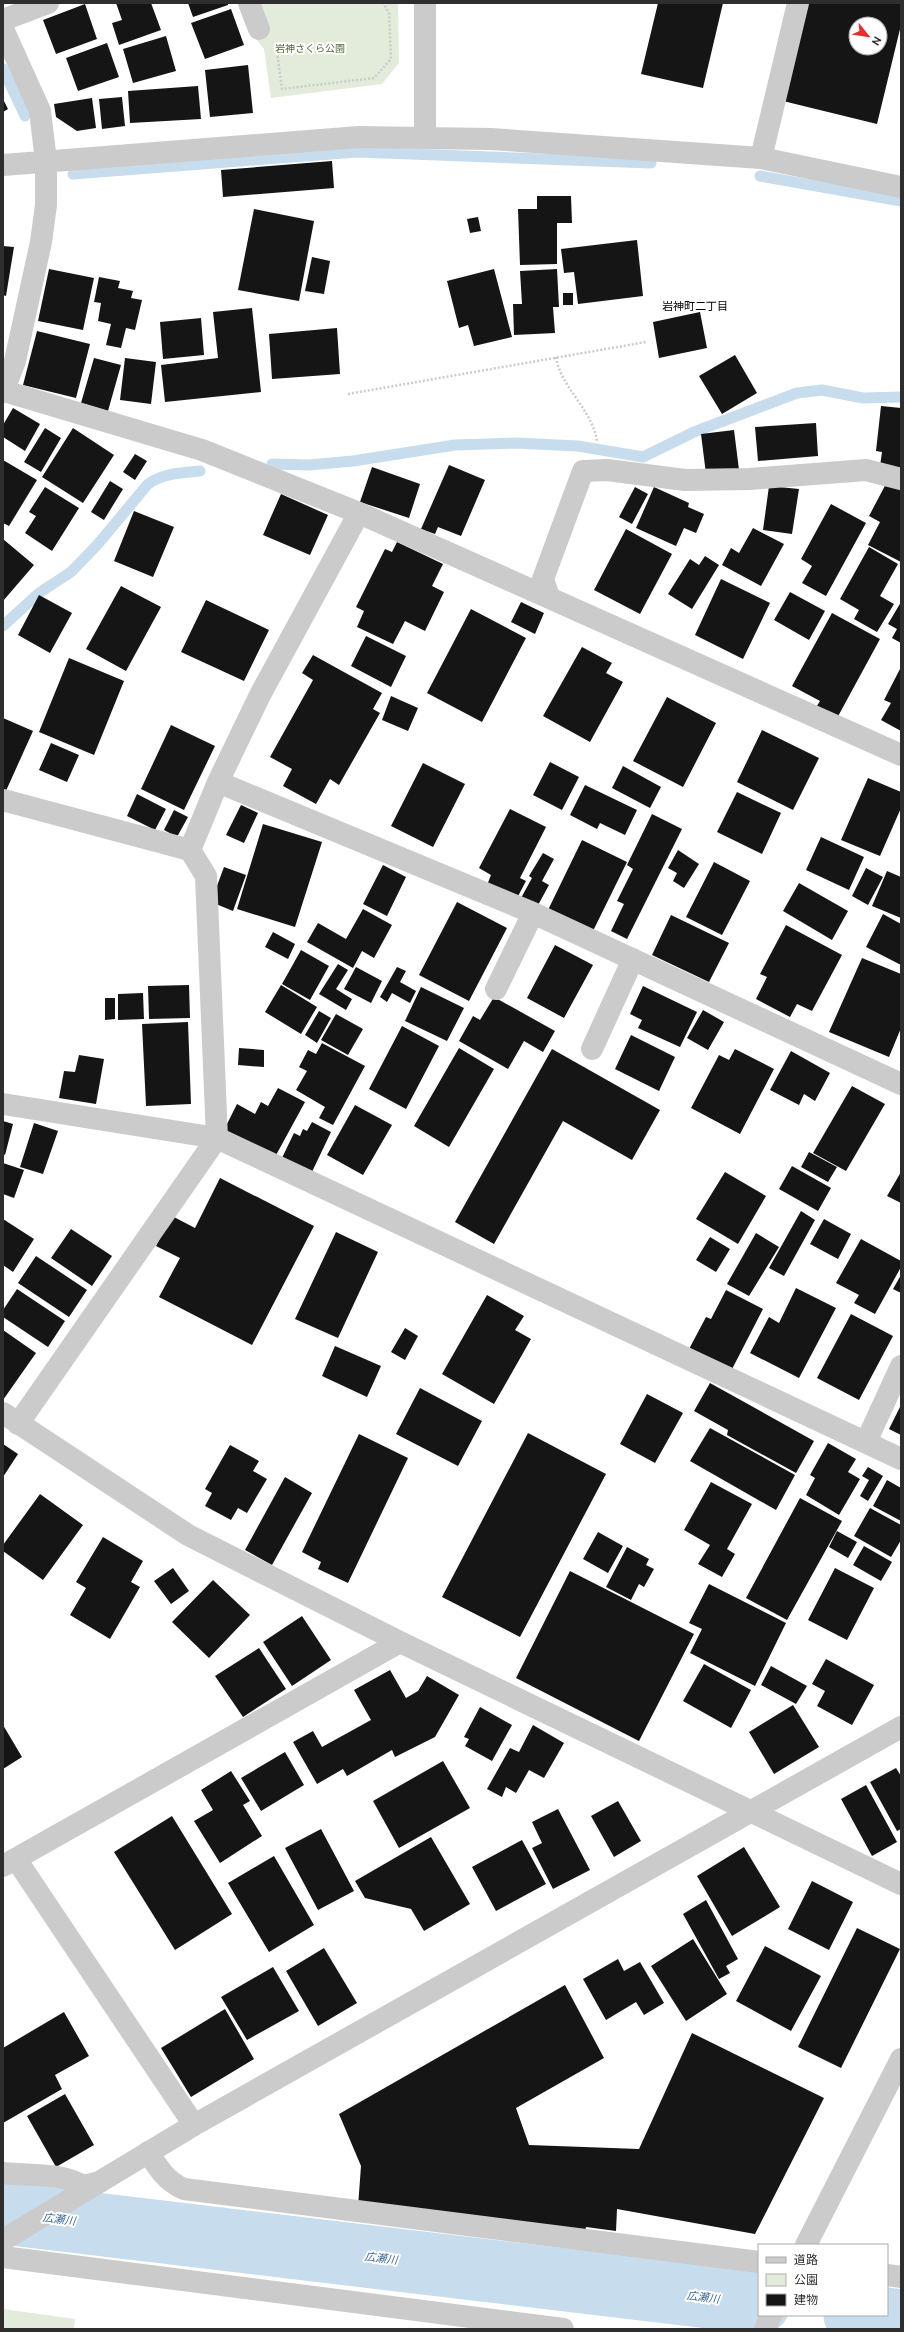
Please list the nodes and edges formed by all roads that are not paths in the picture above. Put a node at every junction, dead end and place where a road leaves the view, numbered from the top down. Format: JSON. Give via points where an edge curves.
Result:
{"nodes":[{"id":1,"x":48,"y":3,"type":"edge"},
{"id":2,"x":249,"y":3,"type":"edge"},
{"id":3,"x":425,"y":3,"type":"edge"},
{"id":4,"x":798,"y":3,"type":"edge"},
{"id":5,"x":3,"y":20,"type":"edge"},
{"id":6,"x":3,"y":29,"type":"edge"},
{"id":7,"x":259,"y":29,"type":"road end"},
{"id":8,"x":425,"y":138,"type":"junction"},
{"id":9,"x":761,"y":158,"type":"junction"},
{"id":10,"x":46,"y":161,"type":"junction"},
{"id":11,"x":3,"y":165,"type":"edge"},
{"id":12,"x":901,"y":187,"type":"edge"},
{"id":13,"x":3,"y":392,"type":"edge"},
{"id":14,"x":901,"y":479,"type":"edge"},
{"id":15,"x":358,"y":513,"type":"junction"},
{"id":16,"x":549,"y":597,"type":"junction"},
{"id":17,"x":901,"y":755,"type":"edge"},
{"id":18,"x":218,"y":782,"type":"junction"},
{"id":19,"x":3,"y":800,"type":"edge"},
{"id":20,"x":190,"y":850,"type":"junction"},
{"id":21,"x":532,"y":913,"type":"junction"},
{"id":22,"x":633,"y":959,"type":"junction"},
{"id":23,"x":496,"y":989,"type":"dead end"},
{"id":24,"x":592,"y":1048,"type":"dead end"},
{"id":25,"x":901,"y":1084,"type":"edge"},
{"id":26,"x":3,"y":1104,"type":"edge"},
{"id":27,"x":217,"y":1138,"type":"junction"},
{"id":28,"x":901,"y":1366,"type":"edge"},
{"id":29,"x":11,"y":1419,"type":"edge"},
{"id":30,"x":866,"y":1442,"type":"junction"},
{"id":31,"x":901,"y":1459,"type":"edge"},
{"id":32,"x":400,"y":1642,"type":"junction"},
{"id":33,"x":901,"y":1727,"type":"edge"},
{"id":34,"x":751,"y":1810,"type":"junction"},
{"id":35,"x":9,"y":1862,"type":"edge"},
{"id":36,"x":901,"y":1884,"type":"edge"},
{"id":37,"x":901,"y":2059,"type":"edge"},
{"id":38,"x":194,"y":2126,"type":"junction"},
{"id":39,"x":148,"y":2152,"type":"junction"},
{"id":40,"x":3,"y":2173,"type":"edge"},
{"id":41,"x":92,"y":2188,"type":"junction"},
{"id":42,"x":6,"y":2238,"type":"edge"},
{"id":43,"x":807,"y":2244,"type":"edge"},
{"id":44,"x":3,"y":2257,"type":"edge"},
{"id":45,"x":758,"y":2262,"type":"edge"},
{"id":46,"x":888,"y":2276,"type":"edge"},
{"id":47,"x":901,"y":2277,"type":"edge"},
{"id":48,"x":772,"y":2316,"type":"edge"},
{"id":49,"x":563,"y":2329,"type":"edge"},
{"id":50,"x":765,"y":2329,"type":"edge"}],
"edges":[{"from":1,"to":5,"type":"street"},
{"from":2,"to":7,"type":"street"},
{"from":3,"to":8,"type":"street"},
{"from":4,"to":9,"type":"street"},
{"from":6,"to":10,"type":"street","via":[[40,111]]},
{"from":8,"to":9,"type":"street","via":[[491,139]]},
{"from":8,"to":10,"type":"street","via":[[359,138]]},
{"from":9,"to":12,"type":"street"},
{"from":10,"to":11,"type":"street"},
{"from":10,"to":13,"type":"street","via":[[46,204],[41,242],[15,361]]},
{"from":13,"to":15,"type":"street","via":[[202,450]]},
{"from":14,"to":16,"type":"street","via":[[866,470],[749,479],[685,480],[607,470],[583,471],[543,579]]},
{"from":15,"to":16,"type":"street"},
{"from":15,"to":18,"type":"street","via":[[260,695]]},
{"from":16,"to":17,"type":"street"},
{"from":18,"to":20,"type":"street"},
{"from":18,"to":21,"type":"street"},
{"from":19,"to":20,"type":"street"},
{"from":20,"to":27,"type":"street","via":[[206,876]]},
{"from":21,"to":22,"type":"street"},
{"from":21,"to":23,"type":"street"},
{"from":22,"to":24,"type":"street"},
{"from":22,"to":25,"type":"street"},
{"from":26,"to":27,"type":"street"},
{"from":27,"to":29,"type":"street"},
{"from":27,"to":30,"type":"street"},
{"from":28,"to":30,"type":"street"},
{"from":29,"to":32,"type":"street","via":[[188,1535]]},
{"from":30,"to":31,"type":"street"},
{"from":32,"to":34,"type":"street"},
{"from":32,"to":35,"type":"street"},
{"from":33,"to":34,"type":"street"},
{"from":34,"to":36,"type":"street"},
{"from":34,"to":38,"type":"street"},
{"from":35,"to":38,"type":"street"},
{"from":37,"to":43,"type":"street"},
{"from":38,"to":39,"type":"street"},
{"from":39,"to":41,"type":"street"},
{"from":39,"to":45,"type":"street","via":[[162,2175],[184,2189]]},
{"from":40,"to":41,"type":"street","via":[[50,2176]]},
{"from":41,"to":42,"type":"street"},
{"from":44,"to":49,"type":"street"},
{"from":46,"to":47,"type":"street"},
{"from":48,"to":50,"type":"street"}]}
